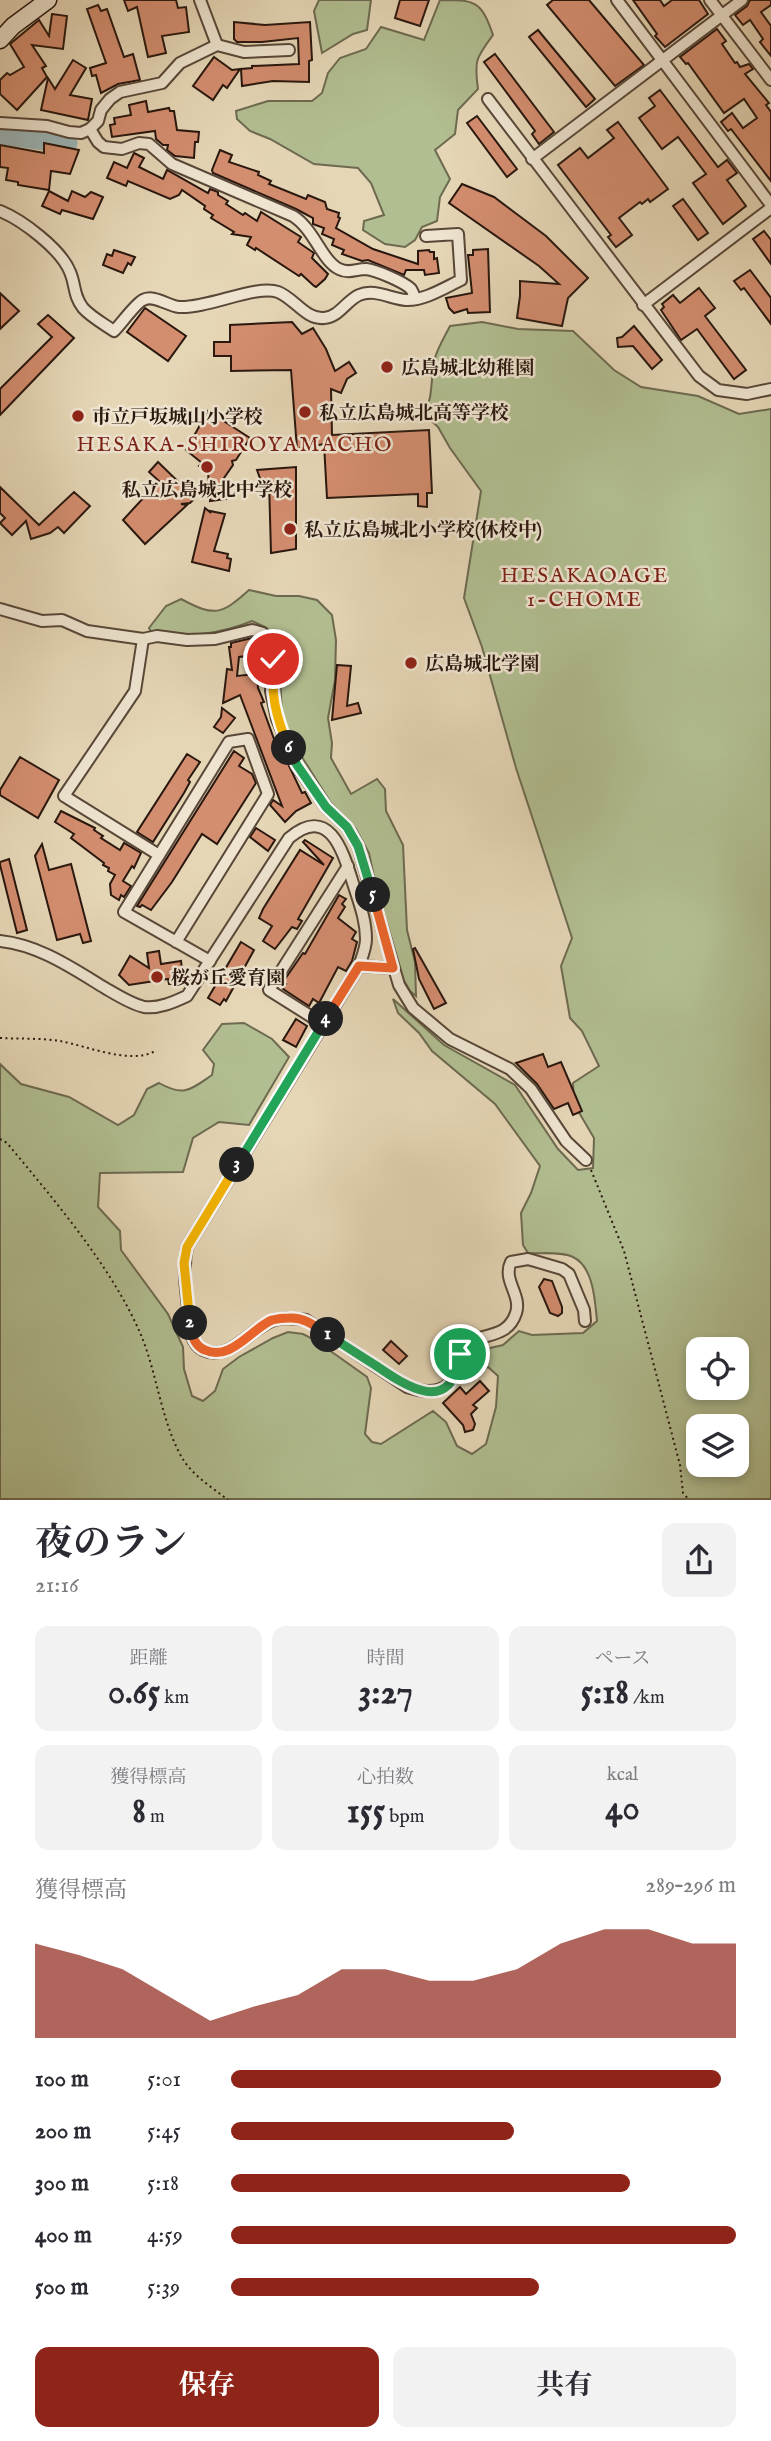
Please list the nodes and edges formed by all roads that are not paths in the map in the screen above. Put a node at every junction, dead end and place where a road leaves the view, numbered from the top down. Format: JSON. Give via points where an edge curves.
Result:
{"nodes":[{"id":1,"x":48,"y":0,"type":"edge"},
{"id":2,"x":200,"y":0,"type":"edge"},
{"id":3,"x":617,"y":0,"type":"edge"},
{"id":4,"x":710,"y":0,"type":"edge"},
{"id":5,"x":743,"y":0,"type":"edge"},
{"id":6,"x":722,"y":16,"type":"junction"},
{"id":7,"x":0,"y":40,"type":"edge"},
{"id":8,"x":217,"y":45,"type":"junction"},
{"id":9,"x":289,"y":50,"type":"dead end"},
{"id":10,"x":663,"y":61,"type":"junction"},
{"id":11,"x":771,"y":80,"type":"edge"},
{"id":12,"x":488,"y":99,"type":"dead end"},
{"id":13,"x":0,"y":123,"type":"edge"},
{"id":14,"x":90,"y":129,"type":"junction"},
{"id":15,"x":532,"y":159,"type":"junction"},
{"id":16,"x":771,"y":207,"type":"edge"},
{"id":17,"x":0,"y":211,"type":"edge"},
{"id":18,"x":426,"y":236,"type":"dead end"},
{"id":19,"x":416,"y":299,"type":"junction"},
{"id":20,"x":643,"y":305,"type":"junction"},
{"id":21,"x":771,"y":389,"type":"edge"},
{"id":22,"x":0,"y":609,"type":"edge"},
{"id":23,"x":143,"y":639,"type":"junction"},
{"id":24,"x":159,"y":855,"type":"junction"},
{"id":25,"x":348,"y":866,"type":"junction"},
{"id":26,"x":0,"y":941,"type":"edge"},
{"id":27,"x":176,"y":942,"type":"junction"},
{"id":28,"x":210,"y":961,"type":"junction"},
{"id":29,"x":359,"y":966,"type":"junction"},
{"id":30,"x":393,"y":968,"type":"junction"},
{"id":31,"x":323,"y":1024,"type":"junction"},
{"id":32,"x":586,"y":1160,"type":"road end"},
{"id":33,"x":585,"y":1321,"type":"dead end"}],
"edges":[{"from":1,"to":7,"type":"main road"},
{"from":2,"to":8,"type":"street"},
{"from":3,"to":10,"type":"street"},
{"from":4,"to":6,"type":"street"},
{"from":5,"to":6,"type":"street"},
{"from":6,"to":10,"type":"street"},
{"from":6,"to":11,"type":"street"},
{"from":8,"to":9,"type":"street","via":[[244,52]]},
{"from":8,"to":14,"type":"street","via":[[180,63],[162,83],[120,92]]},
{"from":10,"to":15,"type":"street"},
{"from":10,"to":16,"type":"street"},
{"from":12,"to":15,"type":"street"},
{"from":13,"to":14,"type":"street","via":[[81,133]]},
{"from":14,"to":19,"type":"street","via":[[104,147],[149,144],[183,170],[293,216],[304,223],[338,269],[376,270],[411,289]]},
{"from":15,"to":20,"type":"street"},
{"from":16,"to":20,"type":"street"},
{"from":17,"to":19,"type":"street","via":[[56,251],[70,272],[74,295],[85,310],[114,331],[141,300],[150,298],[175,307],[197,307],[262,291],[278,292],[321,319],[332,317],[359,295],[370,292]]},
{"from":18,"to":19,"type":"street","via":[[458,234],[461,280]]},
{"from":20,"to":21,"type":"street","via":[[699,376],[718,390],[747,394]]},
{"from":22,"to":23,"type":"street","via":[[42,621],[62,620],[87,631]]},
{"from":23,"to":24,"type":"street","via":[[135,691],[64,796]]},
{"from":23,"to":30,"type":"street","via":[[215,639],[252,630],[270,643],[277,719],[297,765],[358,846]]},
{"from":24,"to":27,"type":"street","via":[[124,912]]},
{"from":24,"to":27,"type":"street","via":[[229,742],[248,739],[268,794]]},
{"from":25,"to":28,"type":"street","via":[[338,840],[329,831],[316,826],[300,829],[289,838]]},
{"from":25,"to":29,"type":"street","via":[[365,920],[366,943]]},
{"from":25,"to":31,"type":"street","via":[[270,990]]},
{"from":26,"to":28,"type":"street","via":[[32,948],[145,1007],[166,1006],[187,996]]},
{"from":27,"to":28,"type":"street"},
{"from":29,"to":30,"type":"street"},
{"from":29,"to":31,"type":"street"},
{"from":30,"to":32,"type":"street","via":[[413,1008],[450,1039],[510,1069],[530,1089],[566,1142]]},
{"from":31,"to":33,"type":"street","via":[[187,1247],[184,1263],[191,1333],[199,1348],[212,1354],[226,1351],[272,1320],[306,1320],[407,1387],[439,1391],[449,1384],[467,1343],[503,1330],[513,1321],[518,1309],[508,1274],[511,1262],[518,1259],[569,1274]]}]}
